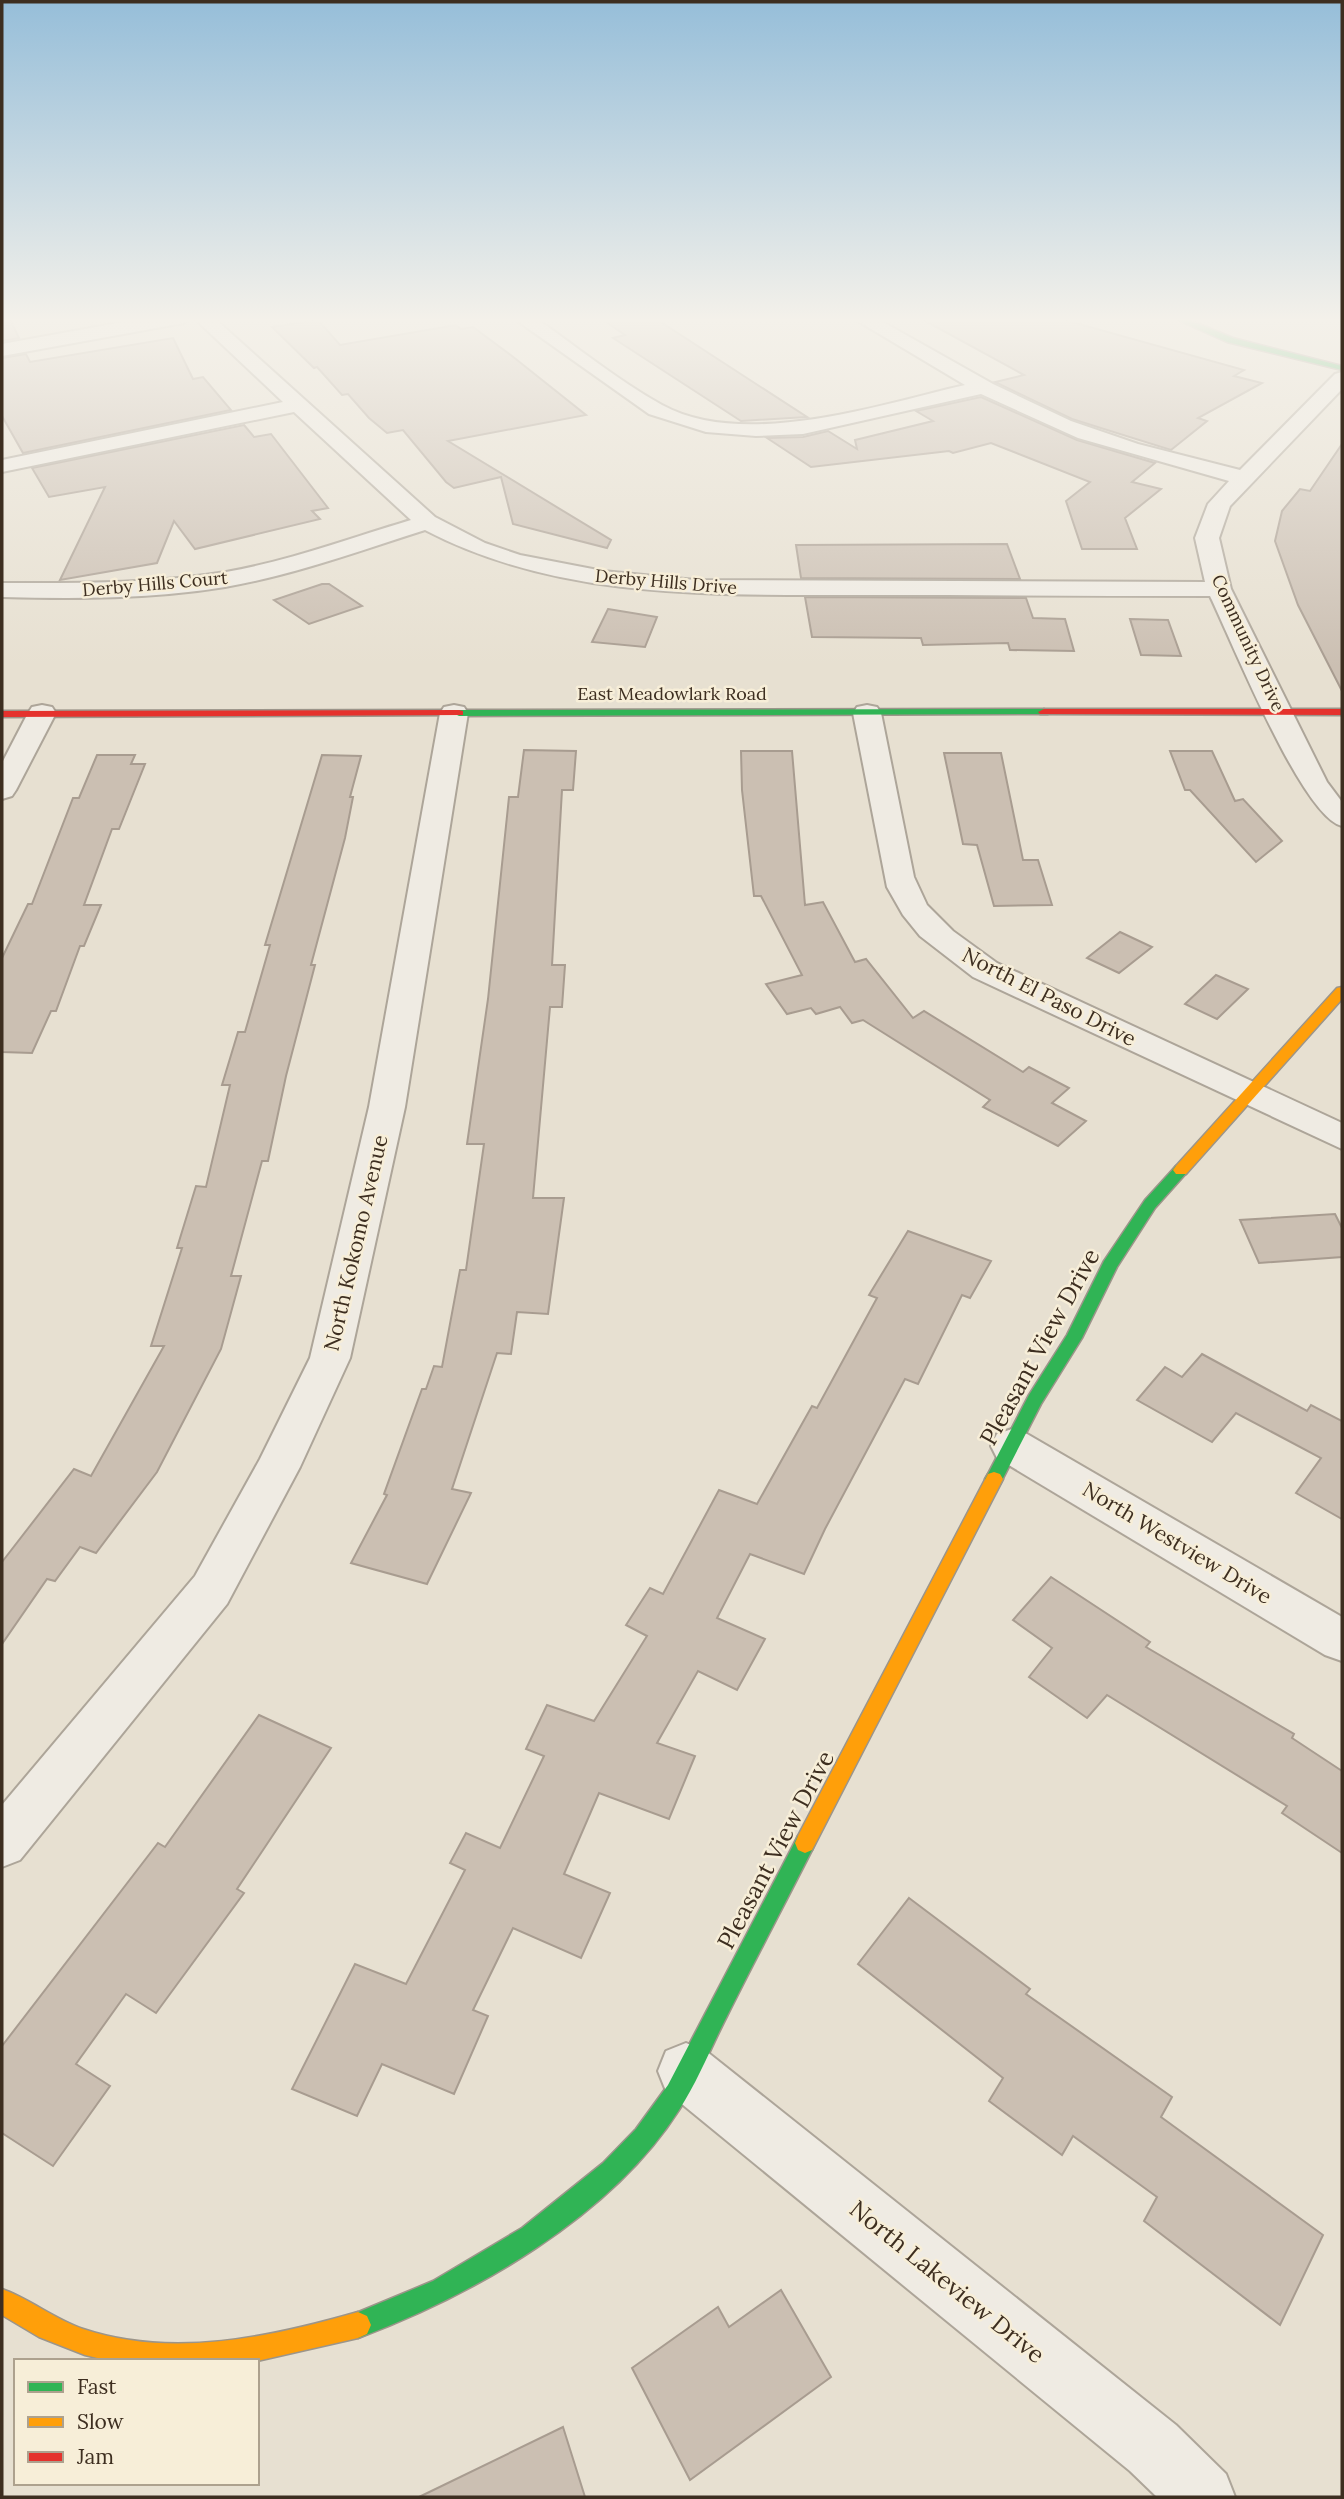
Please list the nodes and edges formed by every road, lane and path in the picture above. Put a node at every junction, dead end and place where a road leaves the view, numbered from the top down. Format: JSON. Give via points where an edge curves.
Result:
{"nodes":[{"id":1,"x":159,"y":434,"type":"edge"},
{"id":2,"x":330,"y":434,"type":"edge"},
{"id":3,"x":1088,"y":434,"type":"edge"},
{"id":4,"x":1287,"y":434,"type":"edge"},
{"id":5,"x":2,"y":466,"type":"edge"},
{"id":6,"x":1244,"y":478,"type":"junction"},
{"id":7,"x":427,"y":522,"type":"junction"},
{"id":8,"x":1219,"y":589,"type":"junction"},
{"id":9,"x":2,"y":590,"type":"edge"},
{"id":10,"x":1280,"y":712,"type":"junction"},
{"id":11,"x":1342,"y":712,"type":"edge"},
{"id":12,"x":2,"y":713,"type":"edge"},
{"id":13,"x":42,"y":713,"type":"junction"},
{"id":14,"x":454,"y":713,"type":"junction"},
{"id":15,"x":867,"y":713,"type":"junction"},
{"id":16,"x":2,"y":790,"type":"edge"},
{"id":17,"x":1342,"y":817,"type":"edge"},
{"id":18,"x":1342,"y":991,"type":"edge"},
{"id":19,"x":1249,"y":1093,"type":"junction"},
{"id":20,"x":1342,"y":1137,"type":"edge"},
{"id":21,"x":1012,"y":1446,"type":"junction"},
{"id":22,"x":1342,"y":1641,"type":"edge"},
{"id":23,"x":2,"y":1843,"type":"edge"},
{"id":24,"x":687,"y":2071,"type":"junction"},
{"id":25,"x":2,"y":2301,"type":"edge"},
{"id":26,"x":1203,"y":2497,"type":"edge"}],
"edges":[{"from":1,"to":5,"type":"street"},
{"from":2,"to":7,"type":"street","name":"Derby Hills Drive"},
{"from":3,"to":6,"type":"street"},
{"from":4,"to":6,"type":"street","name":"Community Drive"},
{"from":6,"to":8,"type":"street","name":"Community Drive","via":[[1219,505],[1209,527],[1208,550]]},
{"from":7,"to":8,"type":"street","name":"Derby Hills Drive","via":[[477,548],[515,561],[650,584],[734,589]]},
{"from":7,"to":9,"type":"street","name":"Derby Hills Court","via":[[260,573],[216,581],[142,589]]},
{"from":8,"to":10,"type":"street","name":"Community Drive"},
{"from":10,"to":11,"type":"street","name":"East Meadowlark Road"},
{"from":10,"to":15,"type":"street","name":"East Meadowlark Road"},
{"from":10,"to":17,"type":"street","name":"Community Drive","via":[[1314,784]]},
{"from":12,"to":13,"type":"street","name":"East Meadowlark Road"},
{"from":13,"to":14,"type":"street","name":"East Meadowlark Road"},
{"from":13,"to":16,"type":"street"},
{"from":14,"to":15,"type":"street","name":"East Meadowlark Road"},
{"from":14,"to":23,"type":"street","name":"North Kokomo Avenue","via":[[387,1107],[330,1358],[211,1590]]},
{"from":15,"to":19,"type":"street","name":"North El Paso Drive","via":[[897,873],[925,923],[985,970]]},
{"from":18,"to":19,"type":"street","name":"Pleasant View Drive"},
{"from":19,"to":20,"type":"street","name":"North El Paso Drive"},
{"from":19,"to":21,"type":"street","name":"Pleasant View Drive","via":[[1150,1204],[1110,1265]]},
{"from":21,"to":22,"type":"street","name":"North Westview Drive"},
{"from":21,"to":24,"type":"street","name":"Pleasant View Drive"},
{"from":24,"to":25,"type":"street","name":"Pleasant View Drive","via":[[669,2104],[608,2174],[495,2256],[418,2301],[354,2327],[255,2353],[169,2357],[77,2340],[20,2315]]},
{"from":24,"to":26,"type":"street","name":"North Lakeview Drive","via":[[1153,2448]]}]}
